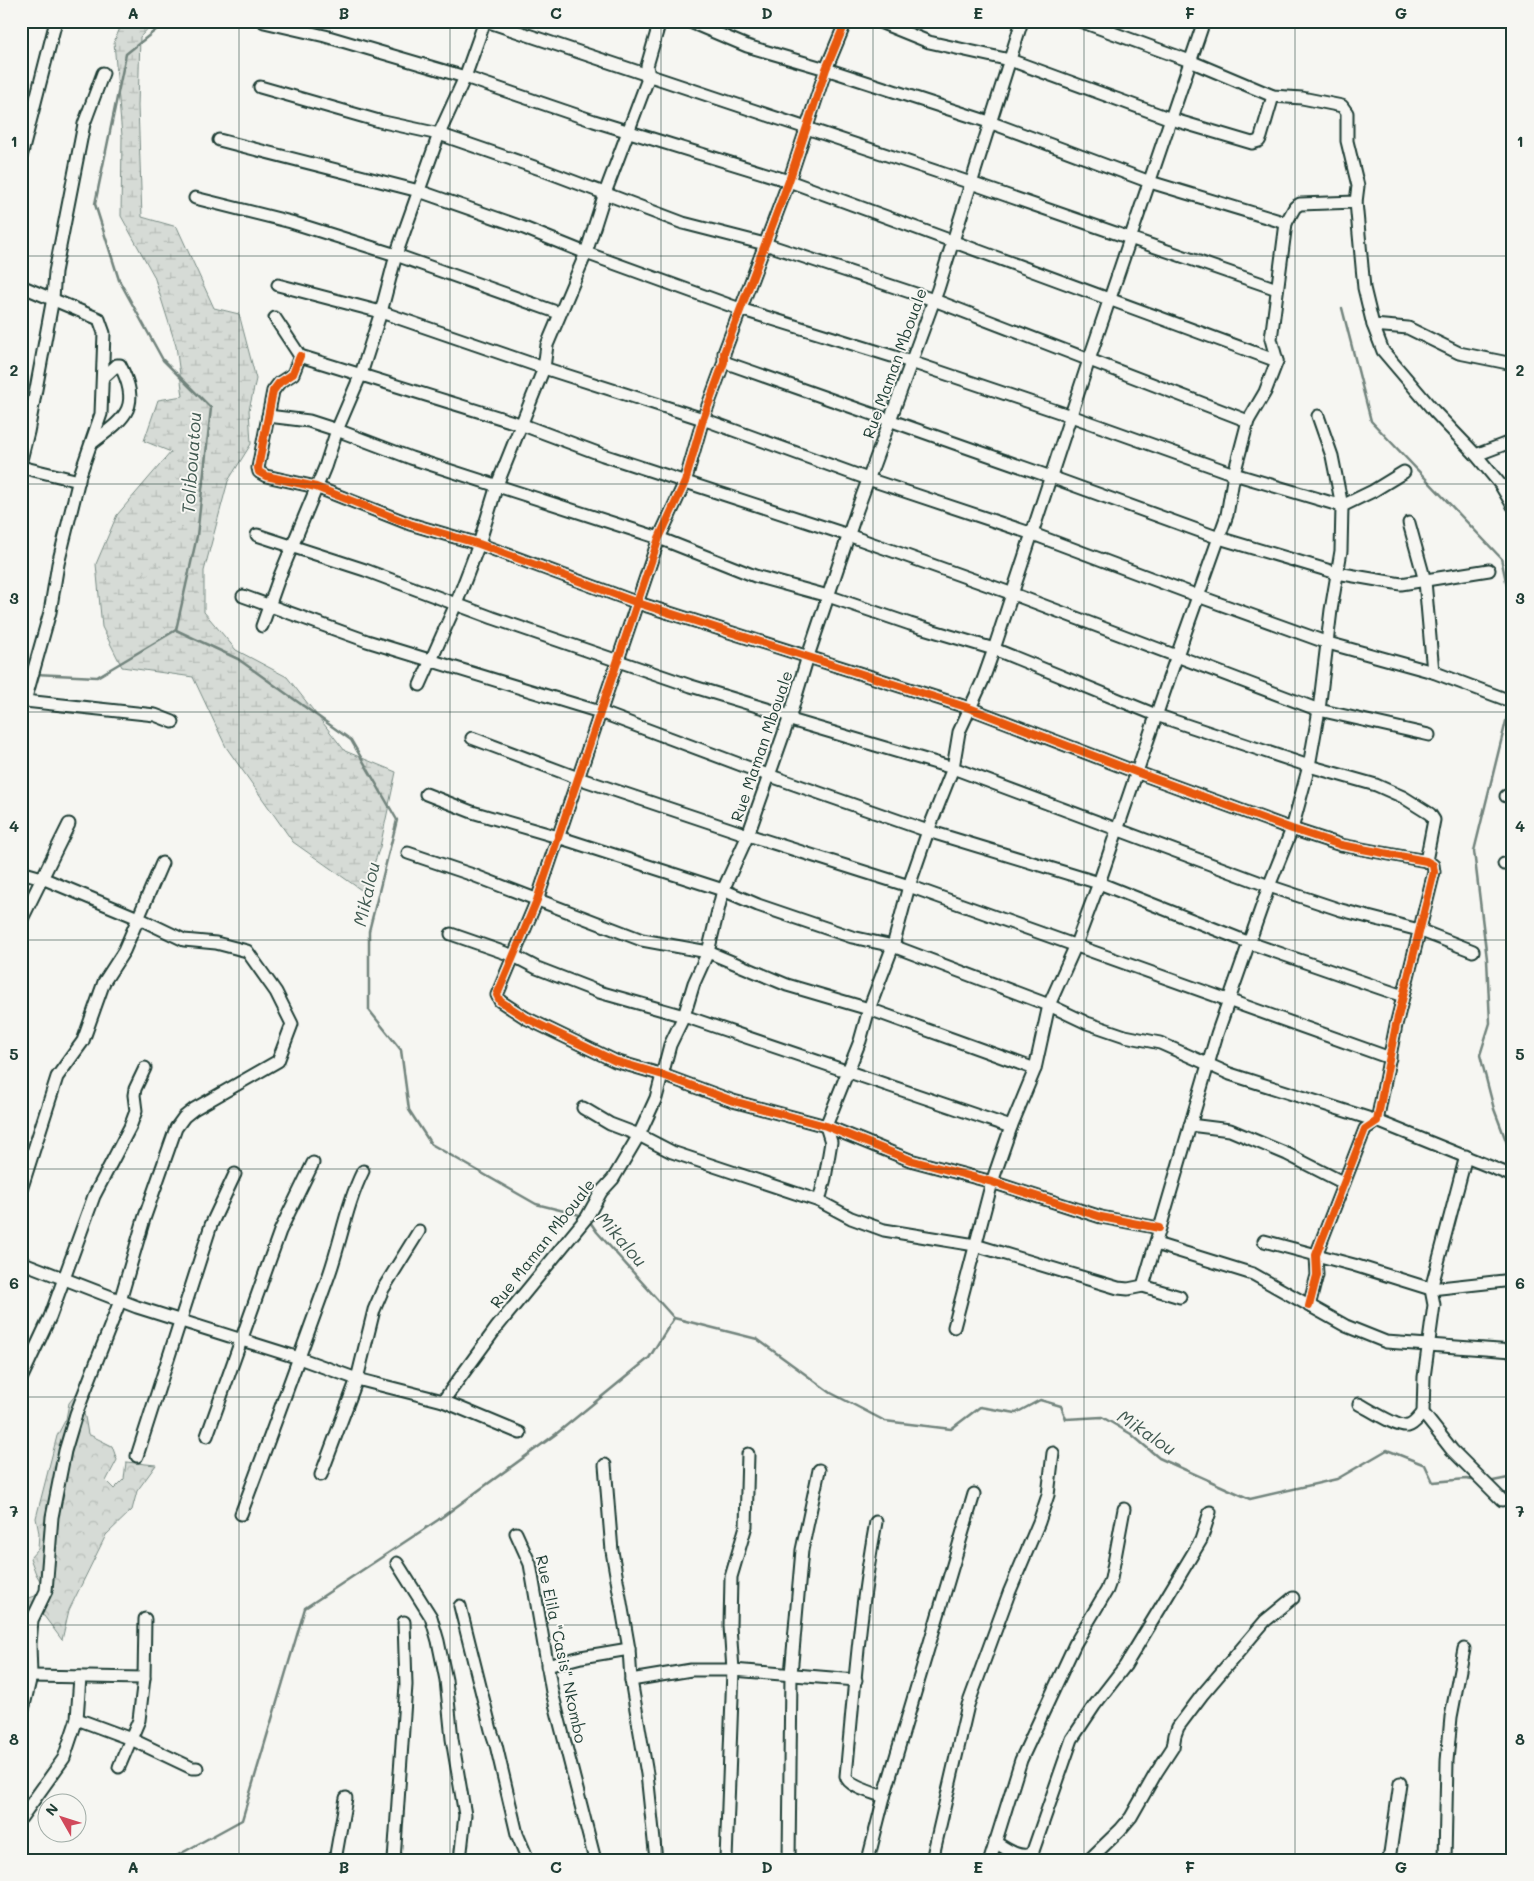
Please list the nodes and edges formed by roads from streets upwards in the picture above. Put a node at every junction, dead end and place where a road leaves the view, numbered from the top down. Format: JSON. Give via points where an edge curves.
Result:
{"nodes":[{"id":1,"x":56,"y":21,"type":"edge"},
{"id":2,"x":485,"y":21,"type":"edge"},
{"id":3,"x":660,"y":21,"type":"edge"},
{"id":4,"x":688,"y":21,"type":"edge"},
{"id":5,"x":846,"y":21,"type":"edge"},
{"id":6,"x":877,"y":21,"type":"edge"},
{"id":7,"x":1022,"y":21,"type":"edge"},
{"id":8,"x":1080,"y":21,"type":"edge"},
{"id":9,"x":1204,"y":21,"type":"edge"},
{"id":10,"x":264,"y":22,"type":"edge"},
{"id":11,"x":1010,"y":60,"type":"junction"},
{"id":12,"x":1190,"y":61,"type":"junction"},
{"id":13,"x":826,"y":69,"type":"junction"},
{"id":14,"x":103,"y":73,"type":"dead end"},
{"id":15,"x":649,"y":76,"type":"junction"},
{"id":16,"x":465,"y":77,"type":"junction"},
{"id":17,"x":260,"y":87,"type":"dead end"},
{"id":18,"x":1273,"y":96,"type":"junction"},
{"id":19,"x":1170,"y":120,"type":"junction"},
{"id":20,"x":992,"y":123,"type":"junction"},
{"id":21,"x":805,"y":129,"type":"junction"},
{"id":22,"x":629,"y":132,"type":"junction"},
{"id":23,"x":438,"y":134,"type":"junction"},
{"id":24,"x":219,"y":140,"type":"dead end"},
{"id":25,"x":21,"y":157,"type":"edge"},
{"id":26,"x":789,"y":181,"type":"junction"},
{"id":27,"x":1150,"y":182,"type":"junction"},
{"id":28,"x":971,"y":183,"type":"junction"},
{"id":29,"x":419,"y":191,"type":"junction"},
{"id":30,"x":605,"y":193,"type":"junction"},
{"id":31,"x":195,"y":198,"type":"dead end"},
{"id":32,"x":1356,"y":202,"type":"junction"},
{"id":33,"x":1286,"y":223,"type":"junction"},
{"id":34,"x":1130,"y":239,"type":"junction"},
{"id":35,"x":953,"y":243,"type":"junction"},
{"id":36,"x":765,"y":244,"type":"junction"},
{"id":37,"x":586,"y":253,"type":"junction"},
{"id":38,"x":396,"y":255,"type":"junction"},
{"id":39,"x":278,"y":285,"type":"dead end"},
{"id":40,"x":21,"y":286,"type":"edge"},
{"id":41,"x":1277,"y":289,"type":"junction"},
{"id":42,"x":53,"y":298,"type":"junction"},
{"id":43,"x":934,"y":300,"type":"junction"},
{"id":44,"x":1110,"y":300,"type":"junction"},
{"id":45,"x":740,"y":309,"type":"junction"},
{"id":46,"x":381,"y":312,"type":"junction"},
{"id":47,"x":559,"y":313,"type":"junction"},
{"id":48,"x":275,"y":318,"type":"dead end"},
{"id":49,"x":1373,"y":325,"type":"junction"},
{"id":50,"x":300,"y":356,"type":"junction"},
{"id":51,"x":1090,"y":359,"type":"junction"},
{"id":52,"x":1277,"y":361,"type":"junction"},
{"id":53,"x":724,"y":362,"type":"junction"},
{"id":54,"x":911,"y":362,"type":"junction"},
{"id":55,"x":1513,"y":364,"type":"edge"},
{"id":56,"x":544,"y":368,"type":"junction"},
{"id":57,"x":360,"y":374,"type":"junction"},
{"id":58,"x":102,"y":378,"type":"junction"},
{"id":59,"x":268,"y":416,"type":"junction"},
{"id":60,"x":1071,"y":416,"type":"junction"},
{"id":61,"x":1318,"y":416,"type":"dead end"},
{"id":62,"x":703,"y":419,"type":"junction"},
{"id":63,"x":1248,"y":420,"type":"junction"},
{"id":64,"x":889,"y":421,"type":"junction"},
{"id":65,"x":523,"y":425,"type":"junction"},
{"id":66,"x":337,"y":430,"type":"junction"},
{"id":67,"x":1513,"y":441,"type":"edge"},
{"id":68,"x":92,"y":443,"type":"junction"},
{"id":69,"x":1476,"y":455,"type":"junction"},
{"id":70,"x":21,"y":460,"type":"edge"},
{"id":71,"x":21,"y":467,"type":"edge"},
{"id":72,"x":1404,"y":472,"type":"dead end"},
{"id":73,"x":1234,"y":474,"type":"junction"},
{"id":74,"x":1051,"y":477,"type":"junction"},
{"id":75,"x":868,"y":479,"type":"junction"},
{"id":76,"x":79,"y":481,"type":"junction"},
{"id":77,"x":685,"y":482,"type":"junction"},
{"id":78,"x":497,"y":485,"type":"junction"},
{"id":79,"x":316,"y":487,"type":"junction"},
{"id":80,"x":1342,"y":506,"type":"junction"},
{"id":81,"x":1513,"y":506,"type":"edge"},
{"id":82,"x":1409,"y":524,"type":"dead end"},
{"id":83,"x":1032,"y":534,"type":"junction"},
{"id":84,"x":257,"y":535,"type":"dead end"},
{"id":85,"x":848,"y":535,"type":"junction"},
{"id":86,"x":659,"y":538,"type":"junction"},
{"id":87,"x":1219,"y":538,"type":"junction"},
{"id":88,"x":479,"y":544,"type":"junction"},
{"id":89,"x":292,"y":546,"type":"junction"},
{"id":90,"x":1489,"y":570,"type":"dead end"},
{"id":91,"x":1337,"y":573,"type":"junction"},
{"id":92,"x":1425,"y":581,"type":"junction"},
{"id":93,"x":1013,"y":594,"type":"junction"},
{"id":94,"x":243,"y":596,"type":"dead end"},
{"id":95,"x":828,"y":596,"type":"junction"},
{"id":96,"x":1198,"y":596,"type":"junction"},
{"id":97,"x":638,"y":603,"type":"junction"},
{"id":98,"x":456,"y":604,"type":"junction"},
{"id":99,"x":268,"y":605,"type":"junction"},
{"id":100,"x":262,"y":626,"type":"dead end"},
{"id":101,"x":1328,"y":643,"type":"junction"},
{"id":102,"x":994,"y":649,"type":"junction"},
{"id":103,"x":808,"y":656,"type":"junction"},
{"id":104,"x":1176,"y":656,"type":"junction"},
{"id":105,"x":431,"y":660,"type":"junction"},
{"id":106,"x":618,"y":660,"type":"junction"},
{"id":107,"x":1433,"y":672,"type":"junction"},
{"id":108,"x":420,"y":685,"type":"dead end"},
{"id":109,"x":23,"y":700,"type":"edge"},
{"id":110,"x":1513,"y":702,"type":"edge"},
{"id":111,"x":969,"y":708,"type":"junction"},
{"id":112,"x":1319,"y":710,"type":"junction"},
{"id":113,"x":600,"y":712,"type":"junction"},
{"id":114,"x":1156,"y":715,"type":"junction"},
{"id":115,"x":790,"y":716,"type":"junction"},
{"id":116,"x":174,"y":722,"type":"dead end"},
{"id":117,"x":1429,"y":735,"type":"dead end"},
{"id":118,"x":472,"y":738,"type":"dead end"},
{"id":119,"x":1309,"y":766,"type":"junction"},
{"id":120,"x":952,"y":768,"type":"junction"},
{"id":121,"x":1136,"y":772,"type":"junction"},
{"id":122,"x":768,"y":775,"type":"junction"},
{"id":123,"x":578,"y":778,"type":"junction"},
{"id":124,"x":426,"y":794,"type":"dead end"},
{"id":125,"x":69,"y":824,"type":"dead end"},
{"id":126,"x":1292,"y":829,"type":"junction"},
{"id":127,"x":1118,"y":830,"type":"junction"},
{"id":128,"x":928,"y":831,"type":"junction"},
{"id":129,"x":748,"y":835,"type":"junction"},
{"id":130,"x":558,"y":837,"type":"junction"},
{"id":131,"x":408,"y":853,"type":"dead end"},
{"id":132,"x":1426,"y":861,"type":"junction"},
{"id":133,"x":162,"y":863,"type":"dead end"},
{"id":134,"x":21,"y":872,"type":"edge"},
{"id":135,"x":42,"y":878,"type":"junction"},
{"id":136,"x":1099,"y":883,"type":"junction"},
{"id":137,"x":909,"y":886,"type":"junction"},
{"id":138,"x":1269,"y":886,"type":"junction"},
{"id":139,"x":723,"y":890,"type":"junction"},
{"id":140,"x":537,"y":900,"type":"junction"},
{"id":141,"x":138,"y":918,"type":"junction"},
{"id":142,"x":21,"y":921,"type":"edge"},
{"id":143,"x":1419,"y":930,"type":"junction"},
{"id":144,"x":451,"y":934,"type":"dead end"},
{"id":145,"x":1250,"y":943,"type":"junction"},
{"id":146,"x":893,"y":946,"type":"junction"},
{"id":147,"x":1075,"y":946,"type":"junction"},
{"id":148,"x":1473,"y":951,"type":"dead end"},
{"id":149,"x":708,"y":952,"type":"junction"},
{"id":150,"x":514,"y":956,"type":"junction"},
{"id":151,"x":1404,"y":996,"type":"junction"},
{"id":152,"x":1228,"y":1000,"type":"junction"},
{"id":153,"x":1049,"y":1005,"type":"junction"},
{"id":154,"x":869,"y":1009,"type":"junction"},
{"id":155,"x":684,"y":1016,"type":"junction"},
{"id":156,"x":1390,"y":1058,"type":"junction"},
{"id":157,"x":1207,"y":1066,"type":"junction"},
{"id":158,"x":145,"y":1068,"type":"dead end"},
{"id":159,"x":1035,"y":1069,"type":"junction"},
{"id":160,"x":848,"y":1070,"type":"junction"},
{"id":161,"x":663,"y":1075,"type":"junction"},
{"id":162,"x":583,"y":1108,"type":"dead end"},
{"id":163,"x":1377,"y":1121,"type":"junction"},
{"id":164,"x":1190,"y":1125,"type":"junction"},
{"id":165,"x":826,"y":1126,"type":"junction"},
{"id":166,"x":1011,"y":1127,"type":"junction"},
{"id":167,"x":639,"y":1135,"type":"junction"},
{"id":168,"x":1466,"y":1156,"type":"junction"},
{"id":169,"x":312,"y":1163,"type":"dead end"},
{"id":170,"x":363,"y":1171,"type":"dead end"},
{"id":171,"x":235,"y":1174,"type":"dead end"},
{"id":172,"x":1513,"y":1176,"type":"edge"},
{"id":173,"x":992,"y":1182,"type":"junction"},
{"id":174,"x":1344,"y":1183,"type":"junction"},
{"id":175,"x":21,"y":1190,"type":"edge"},
{"id":176,"x":819,"y":1201,"type":"junction"},
{"id":177,"x":1159,"y":1228,"type":"junction"},
{"id":178,"x":419,"y":1231,"type":"dead end"},
{"id":179,"x":1264,"y":1241,"type":"dead end"},
{"id":180,"x":1156,"y":1244,"type":"junction"},
{"id":181,"x":975,"y":1246,"type":"junction"},
{"id":182,"x":1316,"y":1255,"type":"junction"},
{"id":183,"x":21,"y":1262,"type":"edge"},
{"id":184,"x":63,"y":1278,"type":"junction"},
{"id":185,"x":1513,"y":1280,"type":"edge"},
{"id":186,"x":1143,"y":1286,"type":"junction"},
{"id":187,"x":1431,"y":1290,"type":"junction"},
{"id":188,"x":1180,"y":1297,"type":"dead end"},
{"id":189,"x":120,"y":1301,"type":"junction"},
{"id":190,"x":1309,"y":1306,"type":"junction"},
{"id":191,"x":180,"y":1321,"type":"junction"},
{"id":192,"x":954,"y":1327,"type":"dead end"},
{"id":193,"x":242,"y":1340,"type":"junction"},
{"id":194,"x":1428,"y":1344,"type":"junction"},
{"id":195,"x":1513,"y":1351,"type":"edge"},
{"id":196,"x":299,"y":1358,"type":"junction"},
{"id":197,"x":21,"y":1379,"type":"edge"},
{"id":198,"x":358,"y":1379,"type":"junction"},
{"id":199,"x":443,"y":1400,"type":"junction"},
{"id":200,"x":1359,"y":1404,"type":"dead end"},
{"id":201,"x":1423,"y":1412,"type":"junction"},
{"id":202,"x":520,"y":1433,"type":"dead end"},
{"id":203,"x":207,"y":1436,"type":"dead end"},
{"id":204,"x":1053,"y":1453,"type":"dead end"},
{"id":205,"x":748,"y":1454,"type":"dead end"},
{"id":206,"x":136,"y":1456,"type":"dead end"},
{"id":207,"x":606,"y":1465,"type":"dead end"},
{"id":208,"x":819,"y":1470,"type":"dead end"},
{"id":209,"x":322,"y":1475,"type":"dead end"},
{"id":210,"x":974,"y":1494,"type":"dead end"},
{"id":211,"x":1502,"y":1500,"type":"dead end"},
{"id":212,"x":1124,"y":1509,"type":"dead end"},
{"id":213,"x":1210,"y":1512,"type":"dead end"},
{"id":214,"x":241,"y":1514,"type":"dead end"},
{"id":215,"x":876,"y":1522,"type":"dead end"},
{"id":216,"x":516,"y":1533,"type":"dead end"},
{"id":217,"x":396,"y":1563,"type":"dead end"},
{"id":218,"x":1293,"y":1598,"type":"dead end"},
{"id":219,"x":460,"y":1606,"type":"dead end"},
{"id":220,"x":145,"y":1619,"type":"dead end"},
{"id":221,"x":404,"y":1622,"type":"dead end"},
{"id":222,"x":629,"y":1649,"type":"junction"},
{"id":223,"x":1464,"y":1649,"type":"dead end"},
{"id":224,"x":547,"y":1666,"type":"junction"},
{"id":225,"x":733,"y":1670,"type":"junction"},
{"id":226,"x":791,"y":1674,"type":"junction"},
{"id":227,"x":31,"y":1676,"type":"junction"},
{"id":228,"x":80,"y":1677,"type":"junction"},
{"id":229,"x":144,"y":1678,"type":"junction"},
{"id":230,"x":631,"y":1680,"type":"junction"},
{"id":231,"x":856,"y":1680,"type":"junction"},
{"id":232,"x":21,"y":1718,"type":"edge"},
{"id":233,"x":77,"y":1719,"type":"junction"},
{"id":234,"x":131,"y":1739,"type":"junction"},
{"id":235,"x":119,"y":1767,"type":"dead end"},
{"id":236,"x":197,"y":1768,"type":"dead end"},
{"id":237,"x":1400,"y":1783,"type":"dead end"},
{"id":238,"x":884,"y":1797,"type":"junction"},
{"id":239,"x":346,"y":1798,"type":"dead end"},
{"id":240,"x":21,"y":1818,"type":"edge"},
{"id":241,"x":995,"y":1842,"type":"junction"},
{"id":242,"x":335,"y":1860,"type":"edge"},
{"id":243,"x":394,"y":1860,"type":"edge"},
{"id":244,"x":460,"y":1860,"type":"edge"},
{"id":245,"x":528,"y":1860,"type":"edge"},
{"id":246,"x":595,"y":1860,"type":"edge"},
{"id":247,"x":656,"y":1860,"type":"edge"},
{"id":248,"x":726,"y":1860,"type":"edge"},
{"id":249,"x":789,"y":1860,"type":"edge"},
{"id":250,"x":868,"y":1860,"type":"edge"},
{"id":251,"x":932,"y":1860,"type":"edge"},
{"id":252,"x":990,"y":1860,"type":"edge"},
{"id":253,"x":1090,"y":1860,"type":"edge"},
{"id":254,"x":1389,"y":1860,"type":"edge"},
{"id":255,"x":1445,"y":1860,"type":"edge"}],
"edges":[{"from":1,"to":25,"type":"street"},
{"from":2,"to":15,"type":"street"},
{"from":2,"to":16,"type":"street"},
{"from":3,"to":15,"type":"street","via":[[647,66]]},
{"from":4,"to":13,"type":"street","via":[[748,46]]},
{"from":5,"to":13,"type":"street"},
{"from":6,"to":11,"type":"street","via":[[929,42]]},
{"from":7,"to":11,"type":"street","name":"Rue Maman Mbouale"},
{"from":8,"to":12,"type":"street"},
{"from":9,"to":12,"type":"street"},
{"from":10,"to":16,"type":"street","via":[[325,36]]},
{"from":11,"to":19,"type":"street"},
{"from":11,"to":20,"type":"street","name":"Rue Maman Mbouale"},
{"from":12,"to":18,"type":"street"},
{"from":12,"to":19,"type":"street"},
{"from":13,"to":20,"type":"street"},
{"from":13,"to":21,"type":"street"},
{"from":14,"to":42,"type":"street","via":[[84,124],[55,272]]},
{"from":15,"to":21,"type":"street"},
{"from":15,"to":22,"type":"street"},
{"from":16,"to":22,"type":"street"},
{"from":16,"to":23,"type":"street"},
{"from":17,"to":23,"type":"street"},
{"from":18,"to":19,"type":"street","via":[[1261,137],[1256,143]]},
{"from":18,"to":32,"type":"street","via":[[1302,98],[1338,105],[1346,110],[1347,141],[1358,186]]},
{"from":19,"to":27,"type":"street"},
{"from":20,"to":27,"type":"street"},
{"from":20,"to":28,"type":"street","name":"Rue Maman Mbouale"},
{"from":21,"to":26,"type":"street"},
{"from":21,"to":28,"type":"street"},
{"from":22,"to":26,"type":"street"},
{"from":22,"to":30,"type":"street"},
{"from":23,"to":29,"type":"street"},
{"from":23,"to":30,"type":"street"},
{"from":24,"to":29,"type":"street"},
{"from":26,"to":35,"type":"street"},
{"from":26,"to":36,"type":"street"},
{"from":27,"to":33,"type":"street"},
{"from":27,"to":34,"type":"street"},
{"from":28,"to":34,"type":"street"},
{"from":28,"to":35,"type":"street","name":"Rue Maman Mbouale"},
{"from":29,"to":37,"type":"street"},
{"from":29,"to":38,"type":"street"},
{"from":30,"to":36,"type":"street","via":[[683,223]]},
{"from":30,"to":37,"type":"street"},
{"from":31,"to":38,"type":"street","via":[[291,222]]},
{"from":32,"to":33,"type":"street","via":[[1300,204]]},
{"from":32,"to":49,"type":"street","via":[[1364,288]]},
{"from":33,"to":41,"type":"street"},
{"from":34,"to":41,"type":"street"},
{"from":34,"to":44,"type":"street"},
{"from":35,"to":43,"type":"street","name":"Rue Maman Mbouale"},
{"from":35,"to":44,"type":"street"},
{"from":36,"to":43,"type":"street"},
{"from":36,"to":45,"type":"street"},
{"from":37,"to":45,"type":"street"},
{"from":37,"to":47,"type":"street"},
{"from":38,"to":46,"type":"street"},
{"from":38,"to":47,"type":"street"},
{"from":39,"to":46,"type":"street"},
{"from":40,"to":42,"type":"street"},
{"from":41,"to":52,"type":"street","via":[[1271,339]]},
{"from":42,"to":58,"type":"street","via":[[99,319],[104,333]]},
{"from":42,"to":70,"type":"street"},
{"from":43,"to":51,"type":"street"},
{"from":43,"to":54,"type":"street","name":"Rue Maman Mbouale"},
{"from":44,"to":51,"type":"street"},
{"from":44,"to":52,"type":"street"},
{"from":45,"to":53,"type":"street","via":[[724,353]]},
{"from":45,"to":54,"type":"street"},
{"from":46,"to":56,"type":"street"},
{"from":46,"to":57,"type":"street"},
{"from":47,"to":56,"type":"street","via":[[547,345]]},
{"from":48,"to":50,"type":"street"},
{"from":49,"to":55,"type":"street","via":[[1408,328],[1459,353]]},
{"from":49,"to":69,"type":"street","via":[[1383,351]]},
{"from":50,"to":57,"type":"street"},
{"from":50,"to":59,"type":"street","via":[[293,374],[273,391]]},
{"from":51,"to":60,"type":"street"},
{"from":51,"to":63,"type":"street"},
{"from":52,"to":63,"type":"street","via":[[1265,392]]},
{"from":53,"to":62,"type":"street"},
{"from":53,"to":64,"type":"street"},
{"from":54,"to":60,"type":"street"},
{"from":54,"to":64,"type":"street","name":"Rue Maman Mbouale"},
{"from":56,"to":62,"type":"street"},
{"from":56,"to":65,"type":"street"},
{"from":57,"to":65,"type":"street"},
{"from":57,"to":66,"type":"street"},
{"from":58,"to":68,"type":"street","via":[[102,414]]},
{"from":58,"to":68,"type":"street","via":[[120,365],[127,377],[130,404],[117,424]]},
{"from":59,"to":66,"type":"street","via":[[309,421]]},
{"from":59,"to":79,"type":"street","via":[[258,468],[260,472]]},
{"from":60,"to":73,"type":"street"},
{"from":60,"to":74,"type":"street"},
{"from":61,"to":80,"type":"street","via":[[1332,456]]},
{"from":62,"to":75,"type":"street"},
{"from":62,"to":77,"type":"street"},
{"from":63,"to":73,"type":"street"},
{"from":64,"to":74,"type":"street"},
{"from":64,"to":75,"type":"street","name":"Rue Maman Mbouale"},
{"from":65,"to":77,"type":"street"},
{"from":65,"to":78,"type":"street"},
{"from":66,"to":78,"type":"street"},
{"from":66,"to":79,"type":"street"},
{"from":67,"to":69,"type":"street"},
{"from":68,"to":76,"type":"street"},
{"from":69,"to":81,"type":"street"},
{"from":71,"to":76,"type":"street"},
{"from":72,"to":80,"type":"street"},
{"from":73,"to":80,"type":"street"},
{"from":73,"to":87,"type":"street","via":[[1227,515]]},
{"from":74,"to":83,"type":"street"},
{"from":74,"to":87,"type":"street"},
{"from":75,"to":83,"type":"street"},
{"from":75,"to":85,"type":"street","name":"Rue Maman Mbouale"},
{"from":76,"to":109,"type":"street","via":[[58,564],[50,612]]},
{"from":77,"to":85,"type":"street"},
{"from":77,"to":86,"type":"street"},
{"from":78,"to":86,"type":"street"},
{"from":78,"to":88,"type":"street"},
{"from":79,"to":88,"type":"street","via":[[410,524]]},
{"from":79,"to":89,"type":"street"},
{"from":80,"to":91,"type":"street"},
{"from":82,"to":92,"type":"street"},
{"from":83,"to":93,"type":"street"},
{"from":83,"to":96,"type":"street"},
{"from":84,"to":89,"type":"street"},
{"from":85,"to":93,"type":"street"},
{"from":85,"to":95,"type":"street","name":"Rue Maman Mbouale"},
{"from":86,"to":95,"type":"street","via":[[755,576]]},
{"from":86,"to":97,"type":"street"},
{"from":87,"to":91,"type":"street"},
{"from":87,"to":96,"type":"street"},
{"from":88,"to":97,"type":"street"},
{"from":88,"to":98,"type":"street"},
{"from":89,"to":98,"type":"street"},
{"from":89,"to":99,"type":"street"},
{"from":90,"to":92,"type":"street"},
{"from":91,"to":92,"type":"street","via":[[1393,584]]},
{"from":91,"to":101,"type":"street"},
{"from":92,"to":107,"type":"street"},
{"from":93,"to":102,"type":"street"},
{"from":93,"to":104,"type":"street"},
{"from":94,"to":99,"type":"street"},
{"from":95,"to":102,"type":"street"},
{"from":95,"to":103,"type":"street","name":"Rue Maman Mbouale"},
{"from":96,"to":101,"type":"street"},
{"from":96,"to":104,"type":"street"},
{"from":97,"to":103,"type":"street"},
{"from":97,"to":106,"type":"street"},
{"from":98,"to":105,"type":"street"},
{"from":98,"to":106,"type":"street"},
{"from":99,"to":100,"type":"street"},
{"from":99,"to":105,"type":"street","via":[[337,631]]},
{"from":101,"to":107,"type":"street"},
{"from":101,"to":112,"type":"street"},
{"from":102,"to":111,"type":"street"},
{"from":102,"to":114,"type":"street"},
{"from":103,"to":111,"type":"street"},
{"from":103,"to":115,"type":"street","name":"Rue Maman Mbouale"},
{"from":104,"to":112,"type":"street"},
{"from":104,"to":114,"type":"street"},
{"from":105,"to":108,"type":"street"},
{"from":105,"to":113,"type":"street"},
{"from":106,"to":113,"type":"street"},
{"from":106,"to":115,"type":"street"},
{"from":107,"to":110,"type":"street"},
{"from":109,"to":116,"type":"street","via":[[155,716]]},
{"from":111,"to":120,"type":"street","via":[[959,732]]},
{"from":111,"to":121,"type":"street"},
{"from":112,"to":117,"type":"street"},
{"from":112,"to":119,"type":"street"},
{"from":113,"to":122,"type":"street"},
{"from":113,"to":123,"type":"street"},
{"from":114,"to":119,"type":"street"},
{"from":114,"to":121,"type":"street"},
{"from":115,"to":120,"type":"street","via":[[794,721]]},
{"from":115,"to":122,"type":"street","name":"Rue Maman Mbouale"},
{"from":118,"to":123,"type":"street"},
{"from":119,"to":126,"type":"street"},
{"from":119,"to":132,"type":"street","via":[[1376,785],[1430,814],[1434,820]]},
{"from":120,"to":127,"type":"street"},
{"from":120,"to":128,"type":"street"},
{"from":121,"to":126,"type":"street"},
{"from":121,"to":127,"type":"street"},
{"from":122,"to":128,"type":"street"},
{"from":122,"to":129,"type":"street","name":"Rue Maman Mbouale"},
{"from":123,"to":129,"type":"street"},
{"from":123,"to":130,"type":"street"},
{"from":124,"to":130,"type":"street","via":[[472,812]]},
{"from":125,"to":135,"type":"street"},
{"from":126,"to":132,"type":"street","via":[[1341,845]]},
{"from":126,"to":138,"type":"street"},
{"from":127,"to":136,"type":"street"},
{"from":127,"to":138,"type":"street"},
{"from":128,"to":136,"type":"street"},
{"from":128,"to":137,"type":"street"},
{"from":129,"to":137,"type":"street"},
{"from":129,"to":139,"type":"street","name":"Rue Maman Mbouale"},
{"from":130,"to":139,"type":"street"},
{"from":130,"to":140,"type":"street"},
{"from":131,"to":140,"type":"street"},
{"from":132,"to":143,"type":"street","via":[[1433,865],[1434,872]]},
{"from":133,"to":141,"type":"street"},
{"from":134,"to":135,"type":"street"},
{"from":135,"to":141,"type":"street"},
{"from":135,"to":142,"type":"street"},
{"from":136,"to":145,"type":"street"},
{"from":136,"to":147,"type":"street"},
{"from":137,"to":146,"type":"street"},
{"from":137,"to":147,"type":"street"},
{"from":138,"to":143,"type":"street","via":[[1341,910]]},
{"from":138,"to":145,"type":"street"},
{"from":139,"to":146,"type":"street","via":[[852,937]]},
{"from":139,"to":149,"type":"street","name":"Rue Maman Mbouale"},
{"from":140,"to":149,"type":"street","via":[[642,940]]},
{"from":140,"to":150,"type":"street"},
{"from":141,"to":175,"type":"street","via":[[124,951],[104,982],[83,1041],[57,1077]]},
{"from":141,"to":189,"type":"street","via":[[184,940],[216,943],[247,951],[276,992],[292,1024],[278,1061],[194,1109],[176,1128]]},
{"from":143,"to":148,"type":"street"},
{"from":143,"to":151,"type":"street"},
{"from":144,"to":150,"type":"street"},
{"from":145,"to":151,"type":"street"},
{"from":145,"to":152,"type":"street"},
{"from":146,"to":153,"type":"street"},
{"from":146,"to":154,"type":"street"},
{"from":147,"to":152,"type":"street"},
{"from":147,"to":153,"type":"street"},
{"from":149,"to":154,"type":"street","via":[[787,986]]},
{"from":149,"to":155,"type":"street","name":"Rue Maman Mbouale"},
{"from":150,"to":155,"type":"street","via":[[599,992]]},
{"from":150,"to":161,"type":"street","via":[[498,990],[500,1001],[526,1018],[608,1057]]},
{"from":151,"to":156,"type":"street"},
{"from":152,"to":156,"type":"street"},
{"from":152,"to":157,"type":"street"},
{"from":153,"to":157,"type":"street","via":[[1087,1023],[1160,1043]]},
{"from":153,"to":159,"type":"street"},
{"from":154,"to":159,"type":"street"},
{"from":154,"to":160,"type":"street"},
{"from":155,"to":160,"type":"street"},
{"from":155,"to":161,"type":"street","name":"Rue Maman Mbouale","via":[[670,1045]]},
{"from":156,"to":163,"type":"street"},
{"from":157,"to":163,"type":"street"},
{"from":157,"to":164,"type":"street"},
{"from":158,"to":184,"type":"street","via":[[135,1089],[136,1111],[130,1127],[94,1196]]},
{"from":159,"to":166,"type":"street"},
{"from":160,"to":165,"type":"street"},
{"from":160,"to":166,"type":"street"},
{"from":161,"to":165,"type":"street","via":[[733,1101]]},
{"from":161,"to":167,"type":"street","name":"Rue Maman Mbouale"},
{"from":162,"to":167,"type":"street","via":[[610,1124]]},
{"from":163,"to":168,"type":"street"},
{"from":163,"to":174,"type":"street","via":[[1366,1129]]},
{"from":164,"to":174,"type":"street","via":[[1230,1130]]},
{"from":164,"to":177,"type":"street"},
{"from":165,"to":173,"type":"street","via":[[910,1160]]},
{"from":165,"to":176,"type":"street","via":[[831,1142]]},
{"from":166,"to":173,"type":"street"},
{"from":167,"to":176,"type":"street","via":[[672,1152]]},
{"from":167,"to":199,"type":"street","name":"Rue Maman Mbouale","via":[[587,1217],[497,1327]]},
{"from":168,"to":172,"type":"street"},
{"from":168,"to":187,"type":"street"},
{"from":169,"to":193,"type":"street","via":[[280,1231]]},
{"from":170,"to":196,"type":"street","via":[[354,1189],[335,1257]]},
{"from":171,"to":191,"type":"street","via":[[211,1225]]},
{"from":173,"to":177,"type":"street","via":[[1101,1217]]},
{"from":173,"to":181,"type":"street"},
{"from":174,"to":182,"type":"street"},
{"from":176,"to":181,"type":"street","via":[[884,1230]]},
{"from":177,"to":180,"type":"street"},
{"from":178,"to":198,"type":"street","via":[[383,1289],[374,1310]]},
{"from":179,"to":182,"type":"street"},
{"from":180,"to":186,"type":"street"},
{"from":180,"to":190,"type":"street","via":[[1253,1274]]},
{"from":181,"to":186,"type":"street","via":[[1118,1288]]},
{"from":181,"to":192,"type":"street"},
{"from":182,"to":187,"type":"street"},
{"from":182,"to":190,"type":"street","via":[[1317,1275]]},
{"from":183,"to":184,"type":"street"},
{"from":184,"to":189,"type":"street"},
{"from":184,"to":197,"type":"street","via":[[50,1317]]},
{"from":185,"to":187,"type":"street"},
{"from":186,"to":188,"type":"street"},
{"from":187,"to":194,"type":"street","via":[[1434,1305]]},
{"from":189,"to":191,"type":"street"},
{"from":189,"to":227,"type":"street","via":[[65,1451],[52,1517],[46,1591],[32,1620]]},
{"from":190,"to":194,"type":"street","via":[[1386,1342]]},
{"from":191,"to":193,"type":"street"},
{"from":191,"to":206,"type":"street"},
{"from":193,"to":196,"type":"street"},
{"from":193,"to":203,"type":"street"},
{"from":194,"to":195,"type":"street"},
{"from":194,"to":201,"type":"street"},
{"from":196,"to":198,"type":"street"},
{"from":196,"to":214,"type":"street"},
{"from":198,"to":199,"type":"street"},
{"from":198,"to":209,"type":"street"},
{"from":199,"to":202,"type":"street"},
{"from":200,"to":201,"type":"street","via":[[1408,1426]]},
{"from":201,"to":211,"type":"street","via":[[1452,1450]]},
{"from":204,"to":251,"type":"street","via":[[1048,1495],[1039,1522],[1009,1592],[968,1705]]},
{"from":205,"to":225,"type":"street","via":[[746,1526],[731,1577]]},
{"from":207,"to":222,"type":"street","via":[[612,1551]]},
{"from":208,"to":226,"type":"street","via":[[802,1550]]},
{"from":210,"to":238,"type":"street"},
{"from":212,"to":241,"type":"street","via":[[1107,1590],[1075,1644],[1024,1752]]},
{"from":213,"to":241,"type":"street","via":[[1201,1540],[1125,1666],[1072,1739],[1033,1851],[1027,1856],[1022,1855]]},
{"from":215,"to":231,"type":"street"},
{"from":216,"to":224,"type":"street","name":"Rue Elila \"Casis\" Nkombo","via":[[530,1564]]},
{"from":217,"to":244,"type":"street","via":[[431,1617],[438,1641],[465,1815]]},
{"from":218,"to":253,"type":"street","via":[[1265,1622],[1202,1696],[1178,1727],[1173,1747],[1131,1817]]},
{"from":219,"to":245,"type":"street","via":[[517,1834]]},
{"from":220,"to":229,"type":"street"},
{"from":221,"to":243,"type":"street","via":[[406,1685]]},
{"from":222,"to":224,"type":"street"},
{"from":222,"to":230,"type":"street"},
{"from":223,"to":255,"type":"street","via":[[1451,1717],[1447,1761]]},
{"from":224,"to":246,"type":"street","name":"Rue Elila \"Casis\" Nkombo"},
{"from":225,"to":226,"type":"street"},
{"from":225,"to":230,"type":"street","via":[[691,1670]]},
{"from":225,"to":248,"type":"street"},
{"from":226,"to":231,"type":"street"},
{"from":226,"to":249,"type":"street"},
{"from":227,"to":228,"type":"street"},
{"from":227,"to":232,"type":"street"},
{"from":228,"to":229,"type":"street"},
{"from":228,"to":233,"type":"street"},
{"from":229,"to":234,"type":"street","via":[[139,1720]]},
{"from":230,"to":247,"type":"street","via":[[647,1774]]},
{"from":231,"to":238,"type":"street","via":[[847,1780]]},
{"from":233,"to":234,"type":"street"},
{"from":233,"to":240,"type":"street","via":[[64,1758]]},
{"from":234,"to":235,"type":"street"},
{"from":234,"to":236,"type":"street"},
{"from":237,"to":254,"type":"street"},
{"from":238,"to":250,"type":"street"},
{"from":239,"to":242,"type":"street"},
{"from":241,"to":252,"type":"street"}]}
